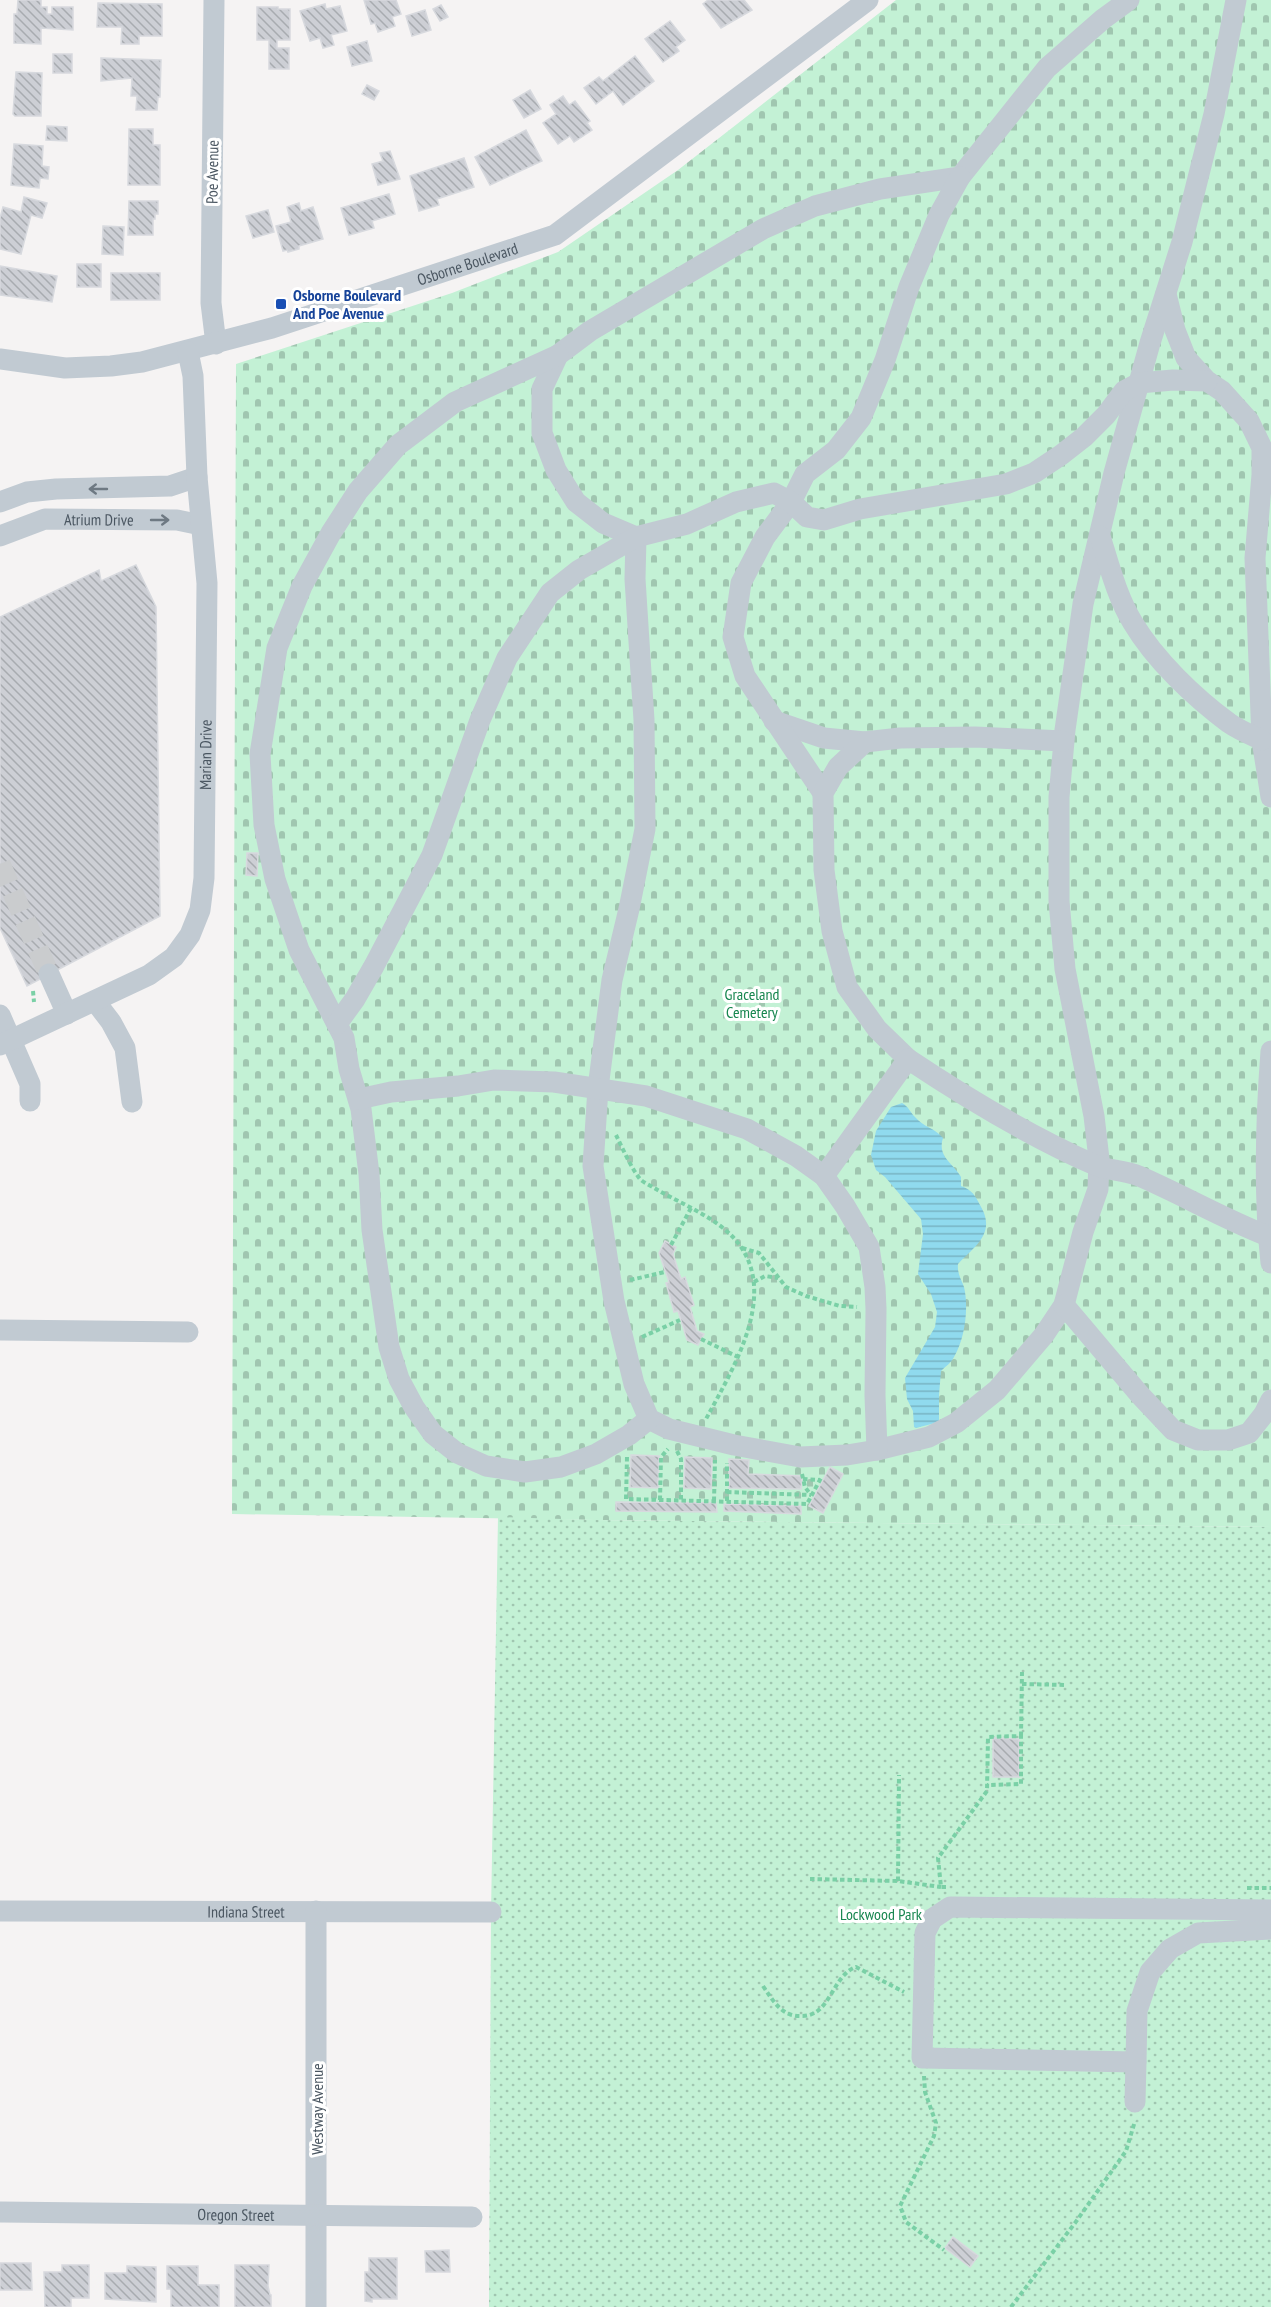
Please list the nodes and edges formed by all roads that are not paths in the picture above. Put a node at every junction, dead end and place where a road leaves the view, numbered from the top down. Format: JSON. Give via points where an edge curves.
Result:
{"nodes":[{"id":1,"x":214,"y":0,"type":"edge"},
{"id":2,"x":868,"y":0,"type":"edge"},
{"id":3,"x":1130,"y":0,"type":"edge"},
{"id":4,"x":1234,"y":4,"type":"edge"},
{"id":5,"x":960,"y":177,"type":"junction"},
{"id":6,"x":1166,"y":294,"type":"junction"},
{"id":7,"x":216,"y":344,"type":"junction"},
{"id":8,"x":188,"y":352,"type":"junction"},
{"id":9,"x":558,"y":355,"type":"junction"},
{"id":10,"x":0,"y":358,"type":"edge"},
{"id":11,"x":1207,"y":381,"type":"junction"},
{"id":12,"x":1139,"y":383,"type":"junction"},
{"id":13,"x":197,"y":477,"type":"junction"},
{"id":14,"x":0,"y":501,"type":"edge"},
{"id":15,"x":791,"y":502,"type":"junction"},
{"id":16,"x":201,"y":525,"type":"junction"},
{"id":17,"x":1100,"y":534,"type":"junction"},
{"id":18,"x":0,"y":536,"type":"edge"},
{"id":19,"x":636,"y":537,"type":"junction"},
{"id":20,"x":774,"y":721,"type":"junction"},
{"id":21,"x":1262,"y":740,"type":"junction"},
{"id":22,"x":1063,"y":741,"type":"junction"},
{"id":23,"x":865,"y":742,"type":"junction"},
{"id":24,"x":823,"y":793,"type":"junction"},
{"id":25,"x":1271,"y":797,"type":"edge"},
{"id":26,"x":49,"y":974,"type":"tunnel mouth"},
{"id":27,"x":94,"y":1001,"type":"junction"},
{"id":28,"x":67,"y":1014,"type":"junction"},
{"id":29,"x":0,"y":1015,"type":"edge"},
{"id":30,"x":337,"y":1024,"type":"junction"},
{"id":31,"x":6,"y":1042,"type":"edge"},
{"id":32,"x":1271,"y":1051,"type":"edge"},
{"id":33,"x":909,"y":1059,"type":"junction"},
{"id":34,"x":598,"y":1088,"type":"junction"},
{"id":35,"x":359,"y":1099,"type":"junction"},
{"id":36,"x":30,"y":1101,"type":"dead end"},
{"id":37,"x":132,"y":1102,"type":"dead end"},
{"id":38,"x":1099,"y":1167,"type":"junction"},
{"id":39,"x":824,"y":1176,"type":"junction"},
{"id":40,"x":1268,"y":1236,"type":"junction"},
{"id":41,"x":1271,"y":1263,"type":"edge"},
{"id":42,"x":1064,"y":1305,"type":"junction"},
{"id":43,"x":0,"y":1330,"type":"edge"},
{"id":44,"x":188,"y":1332,"type":"dead end"},
{"id":45,"x":1271,"y":1400,"type":"edge"},
{"id":46,"x":649,"y":1419,"type":"junction"},
{"id":47,"x":877,"y":1450,"type":"junction"},
{"id":48,"x":1271,"y":1910,"type":"edge"},
{"id":49,"x":0,"y":1911,"type":"edge"},
{"id":50,"x":316,"y":1911,"type":"junction"},
{"id":51,"x":491,"y":1912,"type":"dead end"},
{"id":52,"x":1271,"y":1929,"type":"edge"},
{"id":53,"x":1136,"y":2062,"type":"junction"},
{"id":54,"x":1135,"y":2102,"type":"road end"},
{"id":55,"x":0,"y":2212,"type":"edge"},
{"id":56,"x":318,"y":2214,"type":"junction"},
{"id":57,"x":472,"y":2217,"type":"dead end"},
{"id":58,"x":316,"y":2307,"type":"edge"}],
"edges":[{"from":1,"to":7,"type":"street","name":"Poe Avenue","via":[[211,303]]},
{"from":2,"to":7,"type":"street","name":"Osborne Boulevard","via":[[555,235]]},
{"from":3,"to":5,"type":"street","via":[[1047,68]]},
{"from":4,"to":6,"type":"street","via":[[1214,114]]},
{"from":5,"to":9,"type":"street","via":[[880,189],[815,206],[763,229],[600,325]]},
{"from":5,"to":15,"type":"street","via":[[917,267],[861,418],[836,450],[805,474]]},
{"from":6,"to":11,"type":"street","via":[[1186,358]]},
{"from":6,"to":12,"type":"street"},
{"from":7,"to":8,"type":"street","name":"Osborne Boulevard"},
{"from":8,"to":10,"type":"street","name":"Osborne Boulevard","via":[[142,362],[65,368]]},
{"from":8,"to":13,"type":"street","name":"Marian Drive","via":[[193,376]]},
{"from":9,"to":19,"type":"street","via":[[542,389],[542,433],[556,470],[576,502],[603,524]]},
{"from":9,"to":30,"type":"street","via":[[454,402],[398,445],[358,492],[331,533],[302,586],[277,648],[260,754],[264,825],[275,879],[299,950]]},
{"from":11,"to":12,"type":"street"},
{"from":11,"to":21,"type":"street","via":[[1249,421],[1262,448],[1254,558]]},
{"from":12,"to":15,"type":"street","via":[[1124,391],[1106,415],[1061,455],[1034,473],[1006,484],[824,519],[807,517]]},
{"from":12,"to":17,"type":"street"},
{"from":13,"to":14,"type":"street","name":"Atrium Drive","one_way":true,"via":[[170,486],[56,489],[27,492]]},
{"from":13,"to":16,"type":"street","name":"Marian Drive"},
{"from":15,"to":19,"type":"street","via":[[774,493],[736,502],[687,524]]},
{"from":15,"to":20,"type":"street","via":[[765,537],[741,583],[733,637],[745,676]]},
{"from":18,"to":16,"type":"street","name":"Atrium Drive","one_way":true,"via":[[45,519],[177,520]]},
{"from":16,"to":27,"type":"street","name":"Marian Drive","via":[[207,595],[204,878],[200,910],[190,935],[174,957],[149,975]]},
{"from":17,"to":21,"type":"street","via":[[1113,579],[1133,623],[1152,649],[1192,693],[1231,724]]},
{"from":17,"to":22,"type":"street","via":[[1083,604]]},
{"from":19,"to":30,"type":"street","via":[[579,570],[550,593],[507,658],[480,720],[432,855],[356,999]]},
{"from":19,"to":34,"type":"street","via":[[645,830],[612,980]]},
{"from":20,"to":23,"type":"street","via":[[824,738]]},
{"from":20,"to":24,"type":"street"},
{"from":21,"to":25,"type":"street"},
{"from":22,"to":23,"type":"street","via":[[975,737]]},
{"from":22,"to":38,"type":"street","via":[[1059,901],[1065,969],[1094,1116]]},
{"from":23,"to":24,"type":"street","via":[[838,768]]},
{"from":24,"to":33,"type":"street","via":[[825,881],[832,932],[847,987],[877,1029]]},
{"from":26,"to":28,"type":"street"},
{"from":27,"to":28,"type":"street","name":"Marian Drive"},
{"from":27,"to":37,"type":"street","via":[[111,1022],[124,1048]]},
{"from":28,"to":31,"type":"street","name":"Marian Drive"},
{"from":29,"to":31,"type":"street"},
{"from":30,"to":35,"type":"street"},
{"from":31,"to":36,"type":"street","via":[[30,1084]]},
{"from":32,"to":40,"type":"street"},
{"from":33,"to":38,"type":"street","via":[[966,1098]]},
{"from":33,"to":39,"type":"street"},
{"from":34,"to":35,"type":"street","via":[[494,1080]]},
{"from":34,"to":39,"type":"street","via":[[646,1096],[747,1129]]},
{"from":34,"to":46,"type":"street","via":[[593,1166],[611,1285],[634,1384]]},
{"from":35,"to":46,"type":"street","via":[[388,1347],[399,1379],[433,1434],[457,1453],[486,1466],[525,1472],[561,1467],[596,1454]]},
{"from":38,"to":40,"type":"street","via":[[1126,1170]]},
{"from":38,"to":42,"type":"street","via":[[1098,1189]]},
{"from":39,"to":47,"type":"street","via":[[869,1247],[876,1309]]},
{"from":40,"to":41,"type":"street"},
{"from":42,"to":45,"type":"street","via":[[1173,1430],[1198,1440],[1228,1440],[1249,1432]]},
{"from":42,"to":47,"type":"street","via":[[997,1390],[956,1423],[929,1437]]},
{"from":43,"to":44,"type":"street"},
{"from":46,"to":47,"type":"street","via":[[723,1446],[800,1457]]},
{"from":48,"to":53,"type":"street","via":[[950,1907],[932,1919],[925,1933],[922,2058]]},
{"from":49,"to":50,"type":"street","name":"Indiana Street"},
{"from":50,"to":51,"type":"street","name":"Indiana Street"},
{"from":50,"to":56,"type":"street","name":"Westway Avenue"},
{"from":52,"to":53,"type":"street","via":[[1198,1933],[1170,1949],[1150,1972],[1137,2011]]},
{"from":53,"to":54,"type":"street"},
{"from":55,"to":56,"type":"street","name":"Oregon Street"},
{"from":56,"to":57,"type":"street","name":"Oregon Street"},
{"from":56,"to":58,"type":"street","name":"Westway Avenue"}]}
